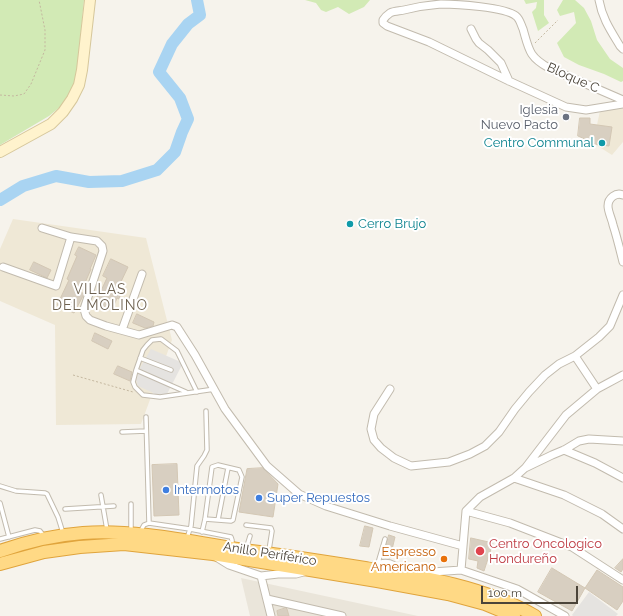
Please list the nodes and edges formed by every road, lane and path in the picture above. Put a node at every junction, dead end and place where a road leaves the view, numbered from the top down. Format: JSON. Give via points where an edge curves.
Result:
{"nodes":[{"id":1,"x":39,"y":0,"type":"edge"},
{"id":2,"x":90,"y":0,"type":"edge"},
{"id":3,"x":599,"y":0,"type":"edge"},
{"id":4,"x":558,"y":20,"type":"dead end"},
{"id":5,"x":471,"y":30,"type":"dead end"},
{"id":6,"x":623,"y":49,"type":"edge"},
{"id":7,"x":529,"y":50,"type":"junction"},
{"id":8,"x":509,"y":81,"type":"junction"},
{"id":9,"x":0,"y":95,"type":"edge"},
{"id":10,"x":623,"y":100,"type":"edge"},
{"id":11,"x":623,"y":104,"type":"edge"},
{"id":12,"x":0,"y":152,"type":"edge"},
{"id":13,"x":623,"y":195,"type":"edge"},
{"id":14,"x":42,"y":228,"type":"dead end"},
{"id":15,"x":71,"y":237,"type":"junction"},
{"id":16,"x":623,"y":262,"type":"edge"},
{"id":17,"x":3,"y":267,"type":"dead end"},
{"id":18,"x":142,"y":274,"type":"dead end"},
{"id":19,"x":623,"y":295,"type":"edge"},
{"id":20,"x":122,"y":330,"type":"junction"},
{"id":21,"x":575,"y":356,"type":"junction"},
{"id":22,"x":140,"y":358,"type":"junction"},
{"id":23,"x":136,"y":370,"type":"junction"},
{"id":24,"x":171,"y":370,"type":"dead end"},
{"id":25,"x":73,"y":375,"type":"dead end"},
{"id":26,"x":623,"y":375,"type":"edge"},
{"id":27,"x":215,"y":389,"type":"junction"},
{"id":28,"x":390,"y":389,"type":"dead end"},
{"id":29,"x":597,"y":389,"type":"junction"},
{"id":30,"x":197,"y":392,"type":"junction"},
{"id":31,"x":187,"y":393,"type":"junction"},
{"id":32,"x":143,"y":395,"type":"junction"},
{"id":33,"x":206,"y":411,"type":"dead end"},
{"id":34,"x":146,"y":417,"type":"dead end"},
{"id":35,"x":146,"y":431,"type":"junction"},
{"id":36,"x":122,"y":432,"type":"dead end"},
{"id":37,"x":623,"y":441,"type":"edge"},
{"id":38,"x":545,"y":443,"type":"junction"},
{"id":39,"x":564,"y":450,"type":"junction"},
{"id":40,"x":552,"y":455,"type":"junction"},
{"id":41,"x":228,"y":468,"type":"junction"},
{"id":42,"x":525,"y":468,"type":"junction"},
{"id":43,"x":514,"y":478,"type":"junction"},
{"id":44,"x":623,"y":478,"type":"edge"},
{"id":45,"x":0,"y":486,"type":"edge"},
{"id":46,"x":101,"y":495,"type":"dead end"},
{"id":47,"x":0,"y":503,"type":"edge"},
{"id":48,"x":131,"y":504,"type":"dead end"},
{"id":49,"x":103,"y":506,"type":"junction"},
{"id":50,"x":114,"y":506,"type":"dead end"},
{"id":51,"x":65,"y":509,"type":"dead end"},
{"id":52,"x":466,"y":511,"type":"junction"},
{"id":53,"x":205,"y":519,"type":"junction"},
{"id":54,"x":218,"y":520,"type":"junction"},
{"id":55,"x":149,"y":523,"type":"junction"},
{"id":56,"x":246,"y":525,"type":"dead end"},
{"id":57,"x":623,"y":529,"type":"edge"},
{"id":58,"x":202,"y":532,"type":"junction"},
{"id":59,"x":107,"y":533,"type":"junction"},
{"id":60,"x":135,"y":534,"type":"junction"},
{"id":61,"x":188,"y":535,"type":"junction"},
{"id":62,"x":64,"y":536,"type":"junction"},
{"id":63,"x":250,"y":536,"type":"dead end"},
{"id":64,"x":9,"y":537,"type":"junction"},
{"id":65,"x":0,"y":539,"type":"edge"},
{"id":66,"x":46,"y":539,"type":"junction"},
{"id":67,"x":385,"y":539,"type":"dead end"},
{"id":68,"x":463,"y":546,"type":"junction"},
{"id":69,"x":232,"y":548,"type":"junction"},
{"id":70,"x":246,"y":550,"type":"junction"},
{"id":71,"x":0,"y":551,"type":"edge"},
{"id":72,"x":268,"y":553,"type":"junction"},
{"id":73,"x":213,"y":554,"type":"junction"},
{"id":74,"x":378,"y":562,"type":"junction"},
{"id":75,"x":0,"y":564,"type":"edge"},
{"id":76,"x":367,"y":568,"type":"junction"},
{"id":77,"x":313,"y":570,"type":"junction"},
{"id":78,"x":461,"y":570,"type":"junction"},
{"id":79,"x":405,"y":574,"type":"junction"},
{"id":80,"x":261,"y":576,"type":"junction"},
{"id":81,"x":623,"y":580,"type":"edge"},
{"id":82,"x":267,"y":599,"type":"junction"},
{"id":83,"x":305,"y":608,"type":"junction"},
{"id":84,"x":271,"y":616,"type":"edge"},
{"id":85,"x":307,"y":616,"type":"edge"},
{"id":86,"x":342,"y":616,"type":"edge"},
{"id":87,"x":514,"y":616,"type":"edge"},
{"id":88,"x":535,"y":616,"type":"edge"},
{"id":89,"x":566,"y":616,"type":"edge"}],
"edges":[{"from":1,"to":9,"type":"path","via":[[45,30],[43,56],[24,94]]},
{"from":2,"to":12,"type":"main road","via":[[82,70],[79,85],[72,99],[51,124]]},
{"from":3,"to":6,"type":"street","via":[[606,23]]},
{"from":4,"to":7,"type":"path"},
{"from":5,"to":8,"type":"street","via":[[476,39],[501,63]]},
{"from":7,"to":8,"type":"street","via":[[521,23],[516,16],[502,10],[441,4],[394,12],[383,20],[387,26],[429,42]]},
{"from":7,"to":10,"type":"street","name":"Bloque C","via":[[539,62],[549,68]]},
{"from":8,"to":11,"type":"street","via":[[566,107],[586,110]]},
{"from":13,"to":16,"type":"street","via":[[610,198],[608,206]]},
{"from":14,"to":15,"type":"street"},
{"from":15,"to":17,"type":"street","via":[[56,286]]},
{"from":15,"to":20,"type":"street","via":[[97,241],[103,251],[84,309],[86,316],[90,320]]},
{"from":18,"to":20,"type":"street"},
{"from":19,"to":21,"type":"street","via":[[610,326]]},
{"from":20,"to":27,"type":"street","via":[[139,336],[172,325],[177,327]]},
{"from":21,"to":28,"type":"street","via":[[559,364],[545,376],[529,392],[499,432],[484,446],[448,462],[411,466],[394,458],[374,440],[371,429],[374,414]]},
{"from":21,"to":29,"type":"street"},
{"from":22,"to":23,"type":"lane"},
{"from":22,"to":24,"type":"lane"},
{"from":22,"to":30,"type":"lane","via":[[152,340],[161,339],[177,351]]},
{"from":23,"to":31,"type":"lane"},
{"from":23,"to":32,"type":"lane","via":[[133,382]]},
{"from":25,"to":32,"type":"path"},
{"from":26,"to":29,"type":"street"},
{"from":27,"to":30,"type":"lane"},
{"from":27,"to":68,"type":"street","via":[[225,410],[268,466],[299,494],[326,506]]},
{"from":29,"to":38,"type":"street","via":[[566,415]]},
{"from":30,"to":31,"type":"lane"},
{"from":31,"to":32,"type":"lane","via":[[160,398]]},
{"from":33,"to":61,"type":"lane","via":[[207,450],[197,466]]},
{"from":34,"to":35,"type":"lane"},
{"from":35,"to":36,"type":"lane"},
{"from":35,"to":55,"type":"lane"},
{"from":37,"to":39,"type":"street","via":[[589,439],[579,441]]},
{"from":38,"to":40,"type":"street"},
{"from":38,"to":42,"type":"street"},
{"from":39,"to":40,"type":"street"},
{"from":39,"to":44,"type":"street"},
{"from":40,"to":42,"type":"street"},
{"from":41,"to":53,"type":"lane","via":[[218,465],[212,467]]},
{"from":41,"to":54,"type":"lane"},
{"from":41,"to":54,"type":"lane","via":[[239,470],[242,477],[234,518],[231,521]]},
{"from":42,"to":43,"type":"street"},
{"from":43,"to":52,"type":"street","via":[[480,497]]},
{"from":43,"to":57,"type":"street","via":[[564,495],[602,514]]},
{"from":45,"to":62,"type":"lane","via":[[16,491],[47,494]]},
{"from":46,"to":49,"type":"lane"},
{"from":47,"to":64,"type":"lane"},
{"from":48,"to":60,"type":"lane"},
{"from":49,"to":50,"type":"lane"},
{"from":49,"to":51,"type":"lane"},
{"from":49,"to":59,"type":"lane"},
{"from":52,"to":68,"type":"street"},
{"from":52,"to":81,"type":"street","via":[[510,523],[572,547]]},
{"from":53,"to":54,"type":"lane"},
{"from":53,"to":58,"type":"lane"},
{"from":55,"to":60,"type":"lane"},
{"from":55,"to":61,"type":"lane"},
{"from":56,"to":72,"type":"lane","via":[[271,528]]},
{"from":58,"to":61,"type":"lane"},
{"from":58,"to":69,"type":"lane","via":[[230,537]]},
{"from":59,"to":60,"type":"highway","name":"Anillo Periférico"},
{"from":59,"to":62,"type":"highway","name":"Anillo Periférico"},
{"from":60,"to":61,"type":"highway","name":"Anillo Periférico"},
{"from":61,"to":69,"type":"highway","name":"Anillo Periférico"},
{"from":62,"to":66,"type":"highway","name":"Anillo Periférico"},
{"from":63,"to":70,"type":"lane"},
{"from":64,"to":65,"type":"lane"},
{"from":64,"to":66,"type":"lane","via":[[34,530],[40,531]]},
{"from":66,"to":71,"type":"highway","name":"Anillo Periférico"},
{"from":67,"to":74,"type":"lane"},
{"from":68,"to":78,"type":"street"},
{"from":69,"to":70,"type":"highway","name":"Anillo Periférico"},
{"from":70,"to":72,"type":"highway","name":"Anillo Periférico"},
{"from":72,"to":76,"type":"highway","name":"Anillo Periférico"},
{"from":73,"to":75,"type":"highway","name":"Anillo Periférico","via":[[124,544],[44,552]]},
{"from":73,"to":77,"type":"highway","name":"Anillo Periférico"},
{"from":73,"to":80,"type":"street","via":[[229,566]]},
{"from":74,"to":76,"type":"lane"},
{"from":74,"to":79,"type":"lane","via":[[392,562]]},
{"from":76,"to":79,"type":"highway","name":"Anillo Periférico"},
{"from":77,"to":80,"type":"street","via":[[296,574]]},
{"from":77,"to":87,"type":"highway","name":"Anillo Periférico","via":[[448,594],[485,604]]},
{"from":78,"to":79,"type":"street"},
{"from":78,"to":89,"type":"street","via":[[517,589]]},
{"from":79,"to":88,"type":"highway","name":"Anillo Periférico","via":[[487,594]]},
{"from":80,"to":82,"type":"street"},
{"from":82,"to":83,"type":"street"},
{"from":82,"to":84,"type":"street"},
{"from":83,"to":85,"type":"street"},
{"from":83,"to":86,"type":"street"}]}
